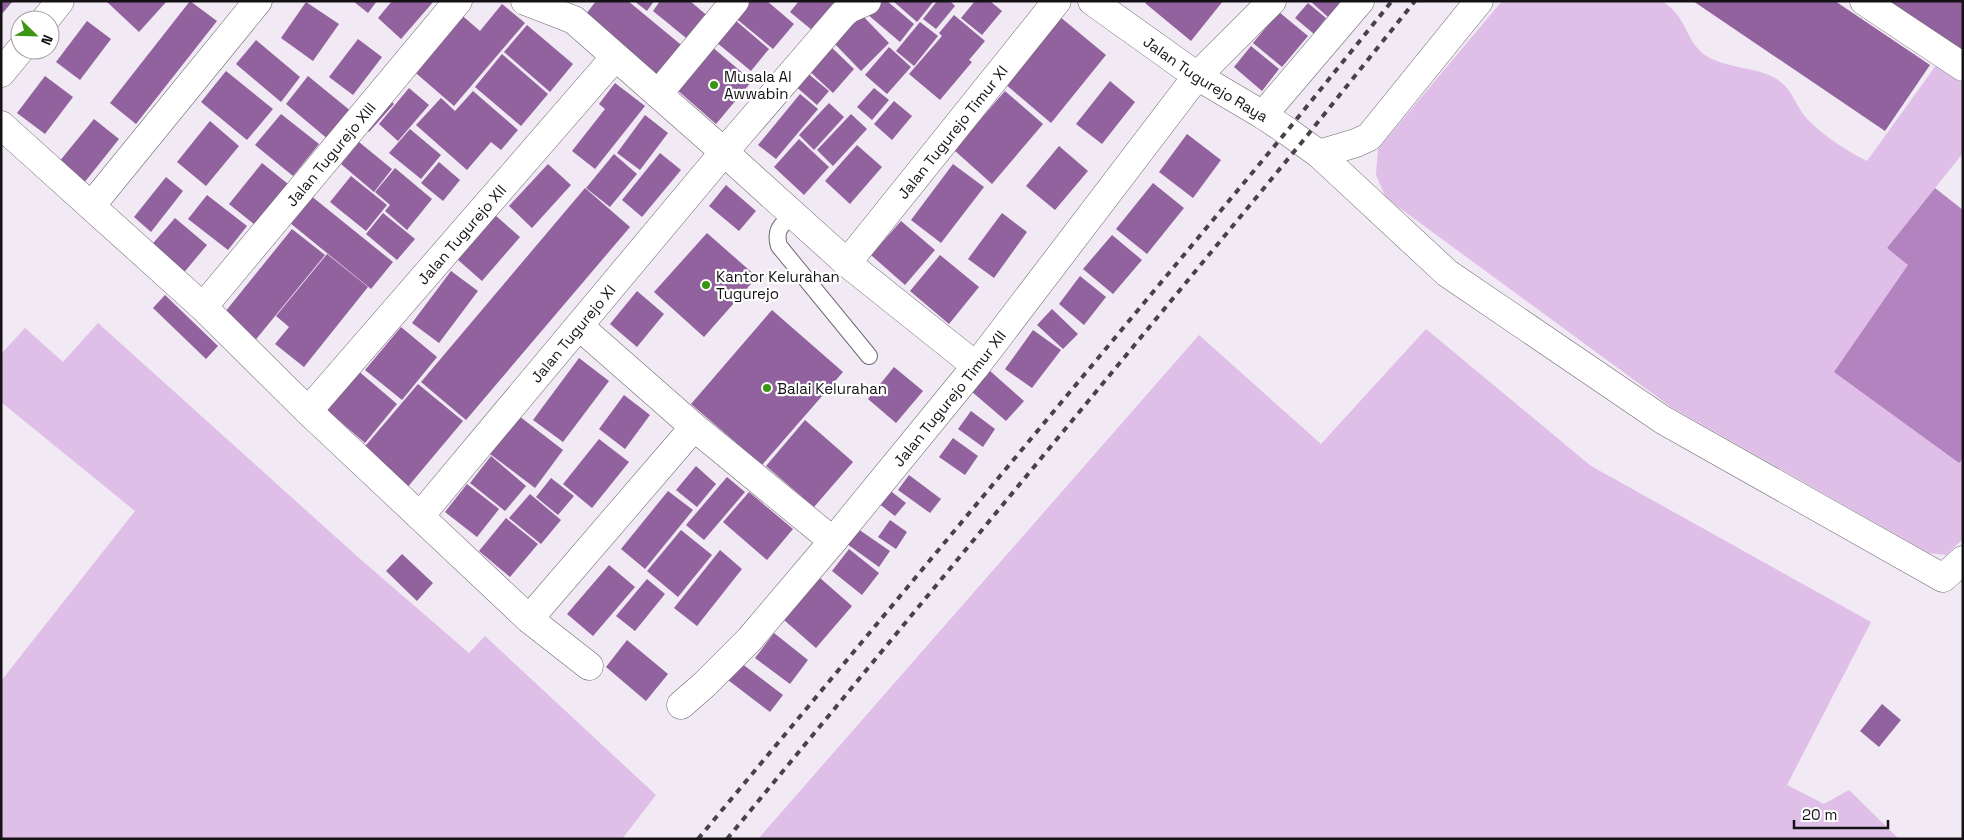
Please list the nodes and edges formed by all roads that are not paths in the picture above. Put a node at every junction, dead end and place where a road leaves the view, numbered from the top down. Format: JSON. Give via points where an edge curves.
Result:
{"nodes":[{"id":1,"x":258,"y":1,"type":"edge"},
{"id":2,"x":458,"y":1,"type":"edge"},
{"id":3,"x":525,"y":1,"type":"edge"},
{"id":4,"x":735,"y":1,"type":"edge"},
{"id":5,"x":868,"y":1,"type":"edge"},
{"id":6,"x":1057,"y":1,"type":"edge"},
{"id":7,"x":1092,"y":1,"type":"edge"},
{"id":8,"x":1272,"y":1,"type":"edge"},
{"id":9,"x":1360,"y":1,"type":"edge"},
{"id":10,"x":1479,"y":1,"type":"edge"},
{"id":11,"x":1864,"y":1,"type":"edge"},
{"id":12,"x":581,"y":11,"type":"edge"},
{"id":13,"x":615,"y":57,"type":"junction"},
{"id":14,"x":12,"y":60,"type":"edge"},
{"id":15,"x":1963,"y":67,"type":"edge"},
{"id":16,"x":1,"y":74,"type":"edge"},
{"id":17,"x":1197,"y":76,"type":"junction"},
{"id":18,"x":658,"y":94,"type":"junction"},
{"id":19,"x":1264,"y":114,"type":"junction"},
{"id":20,"x":1,"y":125,"type":"edge"},
{"id":21,"x":724,"y":152,"type":"junction"},
{"id":22,"x":1319,"y":154,"type":"junction"},
{"id":23,"x":91,"y":206,"type":"junction"},
{"id":24,"x":792,"y":214,"type":"junction"},
{"id":25,"x":847,"y":264,"type":"junction"},
{"id":26,"x":203,"y":307,"type":"junction"},
{"id":27,"x":579,"y":326,"type":"junction"},
{"id":28,"x":869,"y":356,"type":"dead end"},
{"id":29,"x":976,"y":366,"type":"junction"},
{"id":30,"x":308,"y":411,"type":"junction"},
{"id":31,"x":694,"y":427,"type":"junction"},
{"id":32,"x":420,"y":516,"type":"junction"},
{"id":33,"x":833,"y":541,"type":"junction"},
{"id":34,"x":1963,"y":560,"type":"edge"},
{"id":35,"x":530,"y":619,"type":"junction"},
{"id":36,"x":589,"y":666,"type":"dead end"},
{"id":37,"x":681,"y":705,"type":"dead end"}],
"edges":[{"from":1,"to":23,"type":"street"},
{"from":2,"to":26,"type":"street","name":"Jalan Tugurejo XIII"},
{"from":3,"to":12,"type":"street"},
{"from":4,"to":18,"type":"street"},
{"from":5,"to":21,"type":"street","name":"Jalan Tugurejo XI","via":[[843,14]]},
{"from":6,"to":25,"type":"street","name":"Jalan Tugurejo Timur XI"},
{"from":7,"to":17,"type":"street","name":"Jalan Tugurejo Raya"},
{"from":8,"to":17,"type":"street","name":"Jalan Tugurejo Timur XII"},
{"from":9,"to":19,"type":"street"},
{"from":10,"to":22,"type":"street","via":[[1369,137]]},
{"from":11,"to":15,"type":"street"},
{"from":12,"to":13,"type":"street"},
{"from":13,"to":18,"type":"street"},
{"from":13,"to":30,"type":"street","name":"Jalan Tugurejo XII"},
{"from":14,"to":16,"type":"street"},
{"from":17,"to":19,"type":"street","name":"Jalan Tugurejo Raya"},
{"from":17,"to":29,"type":"street","name":"Jalan Tugurejo Timur XII"},
{"from":18,"to":21,"type":"street"},
{"from":19,"to":22,"type":"street","name":"Jalan Tugurejo Raya"},
{"from":20,"to":23,"type":"street"},
{"from":21,"to":24,"type":"street"},
{"from":21,"to":27,"type":"street","name":"Jalan Tugurejo XI"},
{"from":22,"to":34,"type":"street","name":"Jalan Tugurejo Raya","via":[[1447,273],[1663,420],[1943,578]]},
{"from":23,"to":26,"type":"street"},
{"from":24,"to":25,"type":"street"},
{"from":24,"to":28,"type":"lane","via":[[779,228],[776,237],[779,246]]},
{"from":25,"to":29,"type":"street"},
{"from":26,"to":30,"type":"street"},
{"from":27,"to":31,"type":"street"},
{"from":27,"to":32,"type":"street","name":"Jalan Tugurejo XI"},
{"from":29,"to":33,"type":"street","name":"Jalan Tugurejo Timur XII"},
{"from":30,"to":32,"type":"street"},
{"from":31,"to":33,"type":"street"},
{"from":31,"to":35,"type":"street"},
{"from":32,"to":35,"type":"street"},
{"from":33,"to":37,"type":"street","name":"Jalan Tugurejo Timur XII","via":[[749,640]]},
{"from":35,"to":36,"type":"street"}]}
